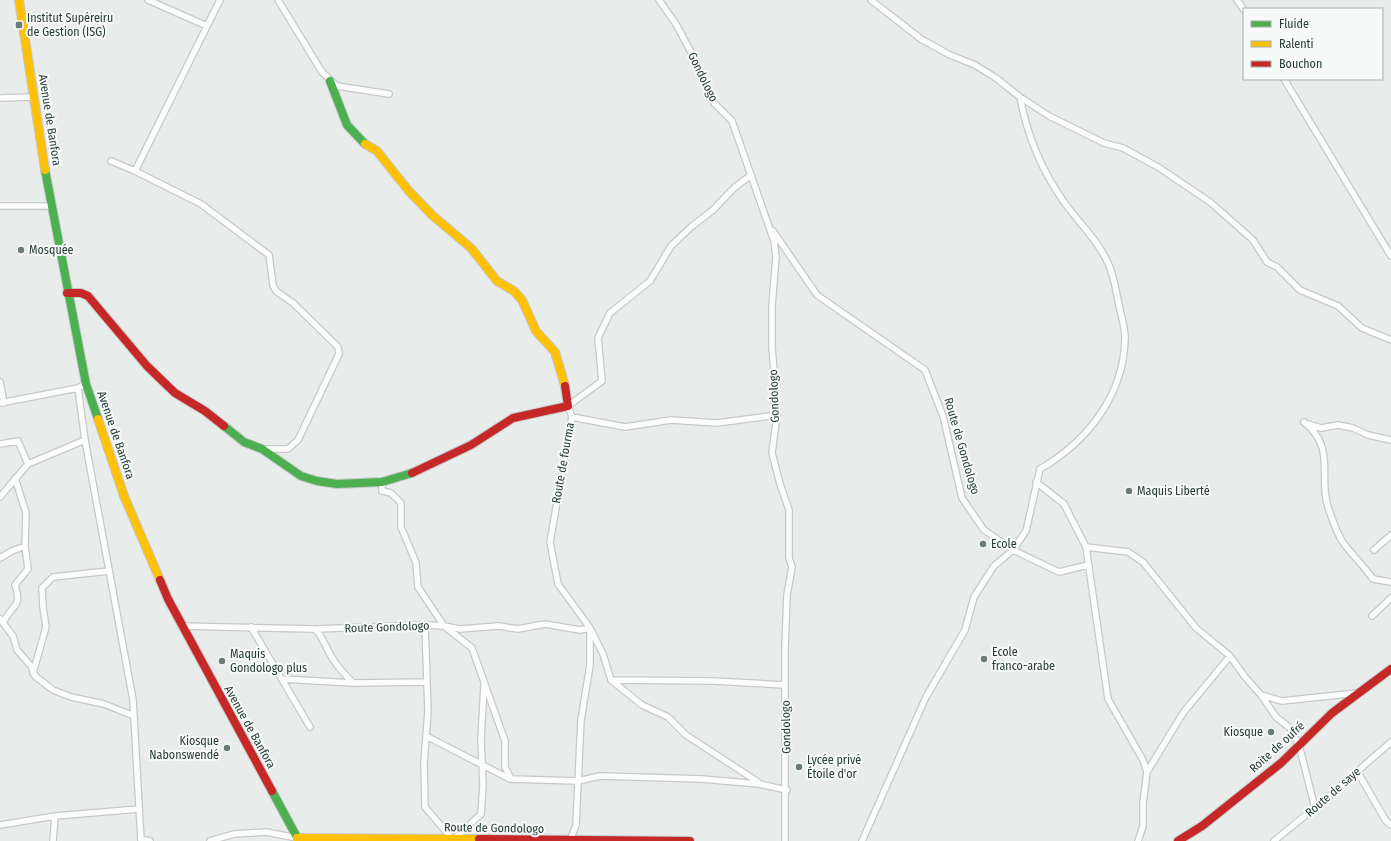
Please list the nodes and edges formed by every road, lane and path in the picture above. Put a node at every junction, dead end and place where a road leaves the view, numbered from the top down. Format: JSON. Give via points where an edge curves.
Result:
{"nodes":[{"id":1,"x":19,"y":0,"type":"edge"},
{"id":2,"x":148,"y":0,"type":"edge"},
{"id":3,"x":220,"y":0,"type":"edge"},
{"id":4,"x":278,"y":0,"type":"edge"},
{"id":5,"x":658,"y":0,"type":"edge"},
{"id":6,"x":872,"y":0,"type":"edge"},
{"id":7,"x":1237,"y":0,"type":"edge"},
{"id":8,"x":1243,"y":9,"type":"edge"},
{"id":9,"x":207,"y":26,"type":"junction"},
{"id":10,"x":1285,"y":80,"type":"edge"},
{"id":11,"x":330,"y":81,"type":"junction"},
{"id":12,"x":389,"y":94,"type":"dead end"},
{"id":13,"x":34,"y":97,"type":"junction"},
{"id":14,"x":1020,"y":97,"type":"junction"},
{"id":15,"x":0,"y":98,"type":"edge"},
{"id":16,"x":111,"y":161,"type":"dead end"},
{"id":17,"x":135,"y":171,"type":"junction"},
{"id":18,"x":751,"y":175,"type":"junction"},
{"id":19,"x":0,"y":206,"type":"edge"},
{"id":20,"x":51,"y":206,"type":"junction"},
{"id":21,"x":769,"y":224,"type":"junction"},
{"id":22,"x":1391,"y":256,"type":"edge"},
{"id":23,"x":67,"y":293,"type":"junction"},
{"id":24,"x":1391,"y":340,"type":"edge"},
{"id":25,"x":0,"y":382,"type":"edge"},
{"id":26,"x":86,"y":384,"type":"junction"},
{"id":27,"x":78,"y":388,"type":"junction"},
{"id":28,"x":2,"y":403,"type":"edge"},
{"id":29,"x":568,"y":406,"type":"junction"},
{"id":30,"x":777,"y":415,"type":"junction"},
{"id":31,"x":572,"y":417,"type":"junction"},
{"id":32,"x":85,"y":440,"type":"junction"},
{"id":33,"x":1391,"y":440,"type":"edge"},
{"id":34,"x":0,"y":444,"type":"edge"},
{"id":35,"x":262,"y":449,"type":"junction"},
{"id":36,"x":28,"y":464,"type":"junction"},
{"id":37,"x":15,"y":478,"type":"junction"},
{"id":38,"x":382,"y":482,"type":"junction"},
{"id":39,"x":1036,"y":482,"type":"junction"},
{"id":40,"x":0,"y":497,"type":"edge"},
{"id":41,"x":1391,"y":535,"type":"edge"},
{"id":42,"x":25,"y":546,"type":"junction"},
{"id":43,"x":1086,"y":547,"type":"junction"},
{"id":44,"x":1013,"y":550,"type":"junction"},
{"id":45,"x":1374,"y":550,"type":"dead end"},
{"id":46,"x":0,"y":558,"type":"edge"},
{"id":47,"x":1088,"y":565,"type":"junction"},
{"id":48,"x":109,"y":571,"type":"junction"},
{"id":49,"x":1391,"y":582,"type":"edge"},
{"id":50,"x":1391,"y":598,"type":"edge"},
{"id":51,"x":1372,"y":616,"type":"dead end"},
{"id":52,"x":2,"y":621,"type":"edge"},
{"id":53,"x":425,"y":625,"type":"junction"},
{"id":54,"x":181,"y":626,"type":"junction"},
{"id":55,"x":444,"y":626,"type":"junction"},
{"id":56,"x":251,"y":627,"type":"junction"},
{"id":57,"x":590,"y":628,"type":"junction"},
{"id":58,"x":314,"y":629,"type":"junction"},
{"id":59,"x":1230,"y":656,"type":"junction"},
{"id":60,"x":1391,"y":669,"type":"edge"},
{"id":61,"x":34,"y":673,"type":"junction"},
{"id":62,"x":282,"y":679,"type":"junction"},
{"id":63,"x":611,"y":680,"type":"junction"},
{"id":64,"x":426,"y":682,"type":"junction"},
{"id":65,"x":484,"y":682,"type":"junction"},
{"id":66,"x":353,"y":683,"type":"junction"},
{"id":67,"x":785,"y":685,"type":"junction"},
{"id":68,"x":1361,"y":692,"type":"junction"},
{"id":69,"x":1261,"y":695,"type":"junction"},
{"id":70,"x":134,"y":716,"type":"junction"},
{"id":71,"x":310,"y":727,"type":"dead end"},
{"id":72,"x":426,"y":736,"type":"junction"},
{"id":73,"x":1391,"y":742,"type":"edge"},
{"id":74,"x":1299,"y":745,"type":"junction"},
{"id":75,"x":482,"y":766,"type":"junction"},
{"id":76,"x":1357,"y":771,"type":"junction"},
{"id":77,"x":1147,"y":772,"type":"junction"},
{"id":78,"x":511,"y":779,"type":"junction"},
{"id":79,"x":578,"y":781,"type":"junction"},
{"id":80,"x":760,"y":784,"type":"junction"},
{"id":81,"x":787,"y":790,"type":"junction"},
{"id":82,"x":1315,"y":808,"type":"junction"},
{"id":83,"x":139,"y":809,"type":"junction"},
{"id":84,"x":55,"y":816,"type":"junction"},
{"id":85,"x":1391,"y":825,"type":"edge"},
{"id":86,"x":0,"y":826,"type":"edge"},
{"id":87,"x":298,"y":839,"type":"edge"},
{"id":88,"x":141,"y":840,"type":"edge"},
{"id":89,"x":420,"y":840,"type":"edge"},
{"id":90,"x":453,"y":840,"type":"junction"},
{"id":91,"x":53,"y":841,"type":"edge"},
{"id":92,"x":150,"y":841,"type":"edge"},
{"id":93,"x":210,"y":841,"type":"edge"},
{"id":94,"x":570,"y":841,"type":"edge"},
{"id":95,"x":628,"y":841,"type":"edge"},
{"id":96,"x":690,"y":841,"type":"edge"},
{"id":97,"x":786,"y":841,"type":"edge"},
{"id":98,"x":862,"y":841,"type":"edge"},
{"id":99,"x":1138,"y":841,"type":"edge"},
{"id":100,"x":1178,"y":841,"type":"edge"},
{"id":101,"x":1274,"y":841,"type":"edge"}],
"edges":[{"from":1,"to":13,"type":"street","name":"Avenue de Banfora"},
{"from":2,"to":9,"type":"street"},
{"from":3,"to":9,"type":"street"},
{"from":4,"to":11,"type":"street"},
{"from":5,"to":18,"type":"street","name":"Gondologo","via":[[676,24],[714,103],[732,120]]},
{"from":6,"to":14,"type":"street","via":[[921,39],[950,56],[975,65],[1006,84]]},
{"from":7,"to":8,"type":"street"},
{"from":9,"to":17,"type":"street"},
{"from":10,"to":22,"type":"street"},
{"from":11,"to":12,"type":"street","via":[[337,86]]},
{"from":11,"to":29,"type":"street","via":[[347,125],[361,142],[377,151],[432,215],[471,248],[497,281],[514,291],[522,300],[536,330],[555,352],[564,377]]},
{"from":13,"to":15,"type":"street"},
{"from":13,"to":20,"type":"street","name":"Avenue de Banfora"},
{"from":14,"to":24,"type":"street","via":[[1049,116],[1104,143],[1123,148],[1158,167],[1210,202],[1253,240],[1267,262],[1277,267],[1300,290],[1338,306],[1362,328]]},
{"from":14,"to":39,"type":"street","via":[[1030,138],[1046,172],[1064,202],[1108,261],[1125,337],[1118,381],[1101,414],[1072,448],[1040,469]]},
{"from":16,"to":17,"type":"street"},
{"from":17,"to":35,"type":"street","via":[[201,204],[269,254],[273,286],[338,348],[339,354],[298,440],[288,450]]},
{"from":18,"to":21,"type":"street","name":"Gondologo"},
{"from":18,"to":29,"type":"street","name":"Route de fourma","via":[[671,246],[650,281],[610,313],[598,338],[602,381]]},
{"from":19,"to":20,"type":"street"},
{"from":20,"to":23,"type":"street","name":"Avenue de Banfora"},
{"from":21,"to":30,"type":"street","name":"Gondologo","via":[[776,256],[772,341],[774,401]]},
{"from":21,"to":44,"type":"street","name":"Route de Gondologo","via":[[817,295],[924,370],[943,416],[962,498],[984,530]]},
{"from":23,"to":26,"type":"street","name":"Avenue de Banfora"},
{"from":23,"to":35,"type":"street","via":[[88,296],[147,366],[175,393],[205,411],[244,442]]},
{"from":25,"to":28,"type":"street"},
{"from":26,"to":27,"type":"street"},
{"from":26,"to":54,"type":"street","name":"Avenue de Banfora","via":[[124,496]]},
{"from":27,"to":28,"type":"street"},
{"from":27,"to":32,"type":"street"},
{"from":29,"to":31,"type":"street","name":"Route de fourma"},
{"from":29,"to":38,"type":"street","via":[[513,418],[471,445],[421,470]]},
{"from":30,"to":31,"type":"street","via":[[717,423],[670,420],[625,427]]},
{"from":30,"to":67,"type":"street","name":"Gondologo","via":[[772,453],[789,510],[789,558],[792,567],[786,594]]},
{"from":31,"to":57,"type":"street","name":"Route de fourma","via":[[550,542],[558,584]]},
{"from":32,"to":36,"type":"street"},
{"from":32,"to":48,"type":"street"},
{"from":33,"to":49,"type":"street","via":[[1368,435],[1353,428],[1338,425],[1322,428],[1304,422],[1315,431],[1320,441],[1326,468],[1325,498],[1342,540],[1373,579]]},
{"from":34,"to":36,"type":"street","via":[[18,441]]},
{"from":35,"to":38,"type":"street","via":[[301,476],[317,481],[337,484]]},
{"from":36,"to":37,"type":"street"},
{"from":37,"to":40,"type":"street"},
{"from":37,"to":42,"type":"street","via":[[26,513]]},
{"from":38,"to":55,"type":"street","via":[[382,491],[391,493],[402,503],[401,527],[416,563],[418,587]]},
{"from":39,"to":43,"type":"street","via":[[1064,504]]},
{"from":39,"to":44,"type":"street","via":[[1026,531]]},
{"from":41,"to":45,"type":"street"},
{"from":42,"to":46,"type":"street"},
{"from":42,"to":52,"type":"street","via":[[28,569],[15,585],[19,596],[17,603]]},
{"from":43,"to":47,"type":"street"},
{"from":43,"to":59,"type":"street","via":[[1128,552],[1143,562],[1196,628]]},
{"from":44,"to":47,"type":"street","name":"Route de Gondologo","via":[[1059,572]]},
{"from":44,"to":98,"type":"street","via":[[994,566],[974,597],[965,630],[926,697]]},
{"from":47,"to":77,"type":"street","via":[[1108,699],[1143,760]]},
{"from":48,"to":61,"type":"street","via":[[53,577],[42,588],[46,627]]},
{"from":48,"to":70,"type":"street"},
{"from":50,"to":51,"type":"street"},
{"from":52,"to":61,"type":"street","via":[[13,636],[17,650]]},
{"from":53,"to":55,"type":"street","name":"Route Gondologo"},
{"from":53,"to":58,"type":"street","name":"Route Gondologo"},
{"from":53,"to":64,"type":"street"},
{"from":54,"to":56,"type":"street","name":"Route Gondologo"},
{"from":54,"to":87,"type":"street","name":"Avenue de Banfora"},
{"from":55,"to":57,"type":"street","name":"Route Gondologo","via":[[460,629],[493,626],[518,629],[545,624],[580,630]]},
{"from":55,"to":65,"type":"street","via":[[472,648]]},
{"from":56,"to":58,"type":"street","name":"Route Gondologo"},
{"from":56,"to":62,"type":"street"},
{"from":57,"to":63,"type":"street","name":"Route de fourma","via":[[603,654]]},
{"from":57,"to":79,"type":"street","via":[[590,665],[581,720]]},
{"from":58,"to":66,"type":"street","via":[[322,636],[342,672]]},
{"from":59,"to":69,"type":"street"},
{"from":59,"to":77,"type":"street","via":[[1183,713]]},
{"from":60,"to":68,"type":"street","name":"Roite de oufré"},
{"from":61,"to":70,"type":"street","via":[[53,690],[104,704]]},
{"from":62,"to":66,"type":"street"},
{"from":62,"to":71,"type":"street"},
{"from":63,"to":67,"type":"street","via":[[714,680]]},
{"from":63,"to":80,"type":"street","via":[[642,705],[668,717],[686,735]]},
{"from":64,"to":66,"type":"street"},
{"from":64,"to":72,"type":"street"},
{"from":65,"to":75,"type":"street"},
{"from":65,"to":78,"type":"street","via":[[505,741],[505,766]]},
{"from":67,"to":81,"type":"street","name":"Gondologo"},
{"from":68,"to":69,"type":"street","via":[[1282,701]]},
{"from":68,"to":74,"type":"street","name":"Roite de oufré","via":[[1332,713]]},
{"from":69,"to":74,"type":"street","via":[[1276,717],[1290,728]]},
{"from":70,"to":83,"type":"street"},
{"from":72,"to":75,"type":"street"},
{"from":72,"to":90,"type":"street","via":[[425,807]]},
{"from":73,"to":76,"type":"street","name":"Route de saye"},
{"from":74,"to":82,"type":"street"},
{"from":74,"to":100,"type":"street","name":"Roite de oufré","via":[[1281,763],[1186,838]]},
{"from":75,"to":78,"type":"street"},
{"from":75,"to":90,"type":"street","via":[[484,785],[481,814]]},
{"from":76,"to":82,"type":"street","name":"Route de saye"},
{"from":76,"to":85,"type":"street","via":[[1386,821]]},
{"from":77,"to":99,"type":"street","via":[[1143,826]]},
{"from":78,"to":79,"type":"street"},
{"from":79,"to":80,"type":"street","via":[[600,776],[702,779]]},
{"from":79,"to":94,"type":"street","via":[[576,825]]},
{"from":80,"to":81,"type":"street"},
{"from":81,"to":97,"type":"street","name":"Gondologo"},
{"from":82,"to":101,"type":"street","name":"Route de saye"},
{"from":83,"to":84,"type":"street"},
{"from":83,"to":88,"type":"street"},
{"from":84,"to":86,"type":"street"},
{"from":84,"to":91,"type":"street"},
{"from":87,"to":89,"type":"street","name":"Route de Gondologo"},
{"from":87,"to":93,"type":"street","via":[[266,832],[234,834]]},
{"from":88,"to":92,"type":"street"},
{"from":89,"to":90,"type":"street","name":"Route de Gondologo"},
{"from":90,"to":94,"type":"street","name":"Route de Gondologo"},
{"from":94,"to":95,"type":"street","name":"Route de Gondologo"},
{"from":95,"to":96,"type":"street","name":"Route de Gondologo"}]}
